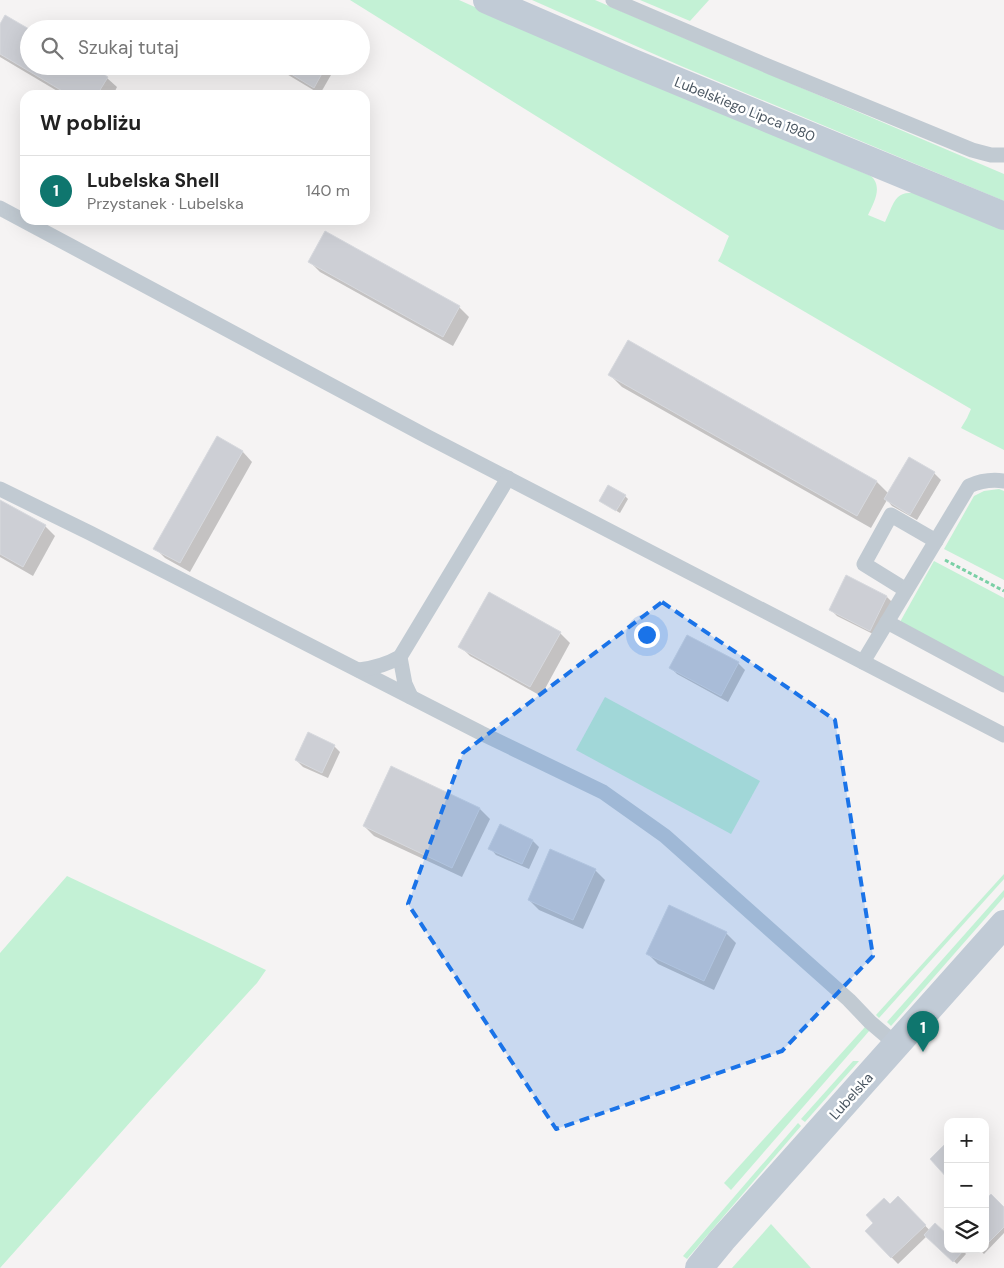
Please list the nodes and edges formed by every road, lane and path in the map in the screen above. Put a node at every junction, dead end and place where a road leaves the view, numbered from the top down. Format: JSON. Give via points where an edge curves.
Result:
{"nodes":[{"id":1,"x":487,"y":0,"type":"edge"},
{"id":2,"x":613,"y":0,"type":"edge"},
{"id":3,"x":1004,"y":155,"type":"edge"},
{"id":4,"x":0,"y":208,"type":"edge"},
{"id":5,"x":1004,"y":216,"type":"edge"},
{"id":6,"x":20,"y":219,"type":"edge"},
{"id":7,"x":32,"y":225,"type":"edge"},
{"id":8,"x":508,"y":478,"type":"junction"},
{"id":9,"x":1004,"y":481,"type":"edge"},
{"id":10,"x":0,"y":489,"type":"edge"},
{"id":11,"x":932,"y":546,"type":"junction"},
{"id":12,"x":906,"y":590,"type":"junction"},
{"id":13,"x":1004,"y":591,"type":"edge"},
{"id":14,"x":887,"y":622,"type":"junction"},
{"id":15,"x":400,"y":657,"type":"junction"},
{"id":16,"x":863,"y":662,"type":"junction"},
{"id":17,"x":359,"y":670,"type":"junction"},
{"id":18,"x":1004,"y":685,"type":"edge"},
{"id":19,"x":411,"y":697,"type":"junction"},
{"id":20,"x":1004,"y":735,"type":"edge"},
{"id":21,"x":1004,"y":924,"type":"edge"},
{"id":22,"x":897,"y":1045,"type":"junction"},
{"id":23,"x":699,"y":1268,"type":"edge"}],
"edges":[{"from":1,"to":5,"type":"main road","name":"Lubelskiego Lipca 1980"},
{"from":2,"to":3,"type":"lane","via":[[972,150]]},
{"from":4,"to":6,"type":"lane"},
{"from":7,"to":8,"type":"lane"},
{"from":8,"to":15,"type":"lane"},
{"from":8,"to":16,"type":"lane"},
{"from":9,"to":11,"type":"lane","via":[[987,480],[968,486]]},
{"from":10,"to":17,"type":"lane"},
{"from":11,"to":12,"type":"lane"},
{"from":11,"to":12,"type":"lane","via":[[891,515],[864,564]]},
{"from":11,"to":13,"type":"path"},
{"from":12,"to":14,"type":"lane"},
{"from":14,"to":16,"type":"lane"},
{"from":14,"to":18,"type":"lane"},
{"from":15,"to":17,"type":"lane","via":[[390,663]]},
{"from":15,"to":19,"type":"lane"},
{"from":16,"to":20,"type":"lane"},
{"from":17,"to":19,"type":"lane"},
{"from":19,"to":22,"type":"lane","via":[[603,792],[665,836]]},
{"from":21,"to":22,"type":"main road","name":"Lubelska"},
{"from":22,"to":23,"type":"main road","name":"Lubelska"}]}
